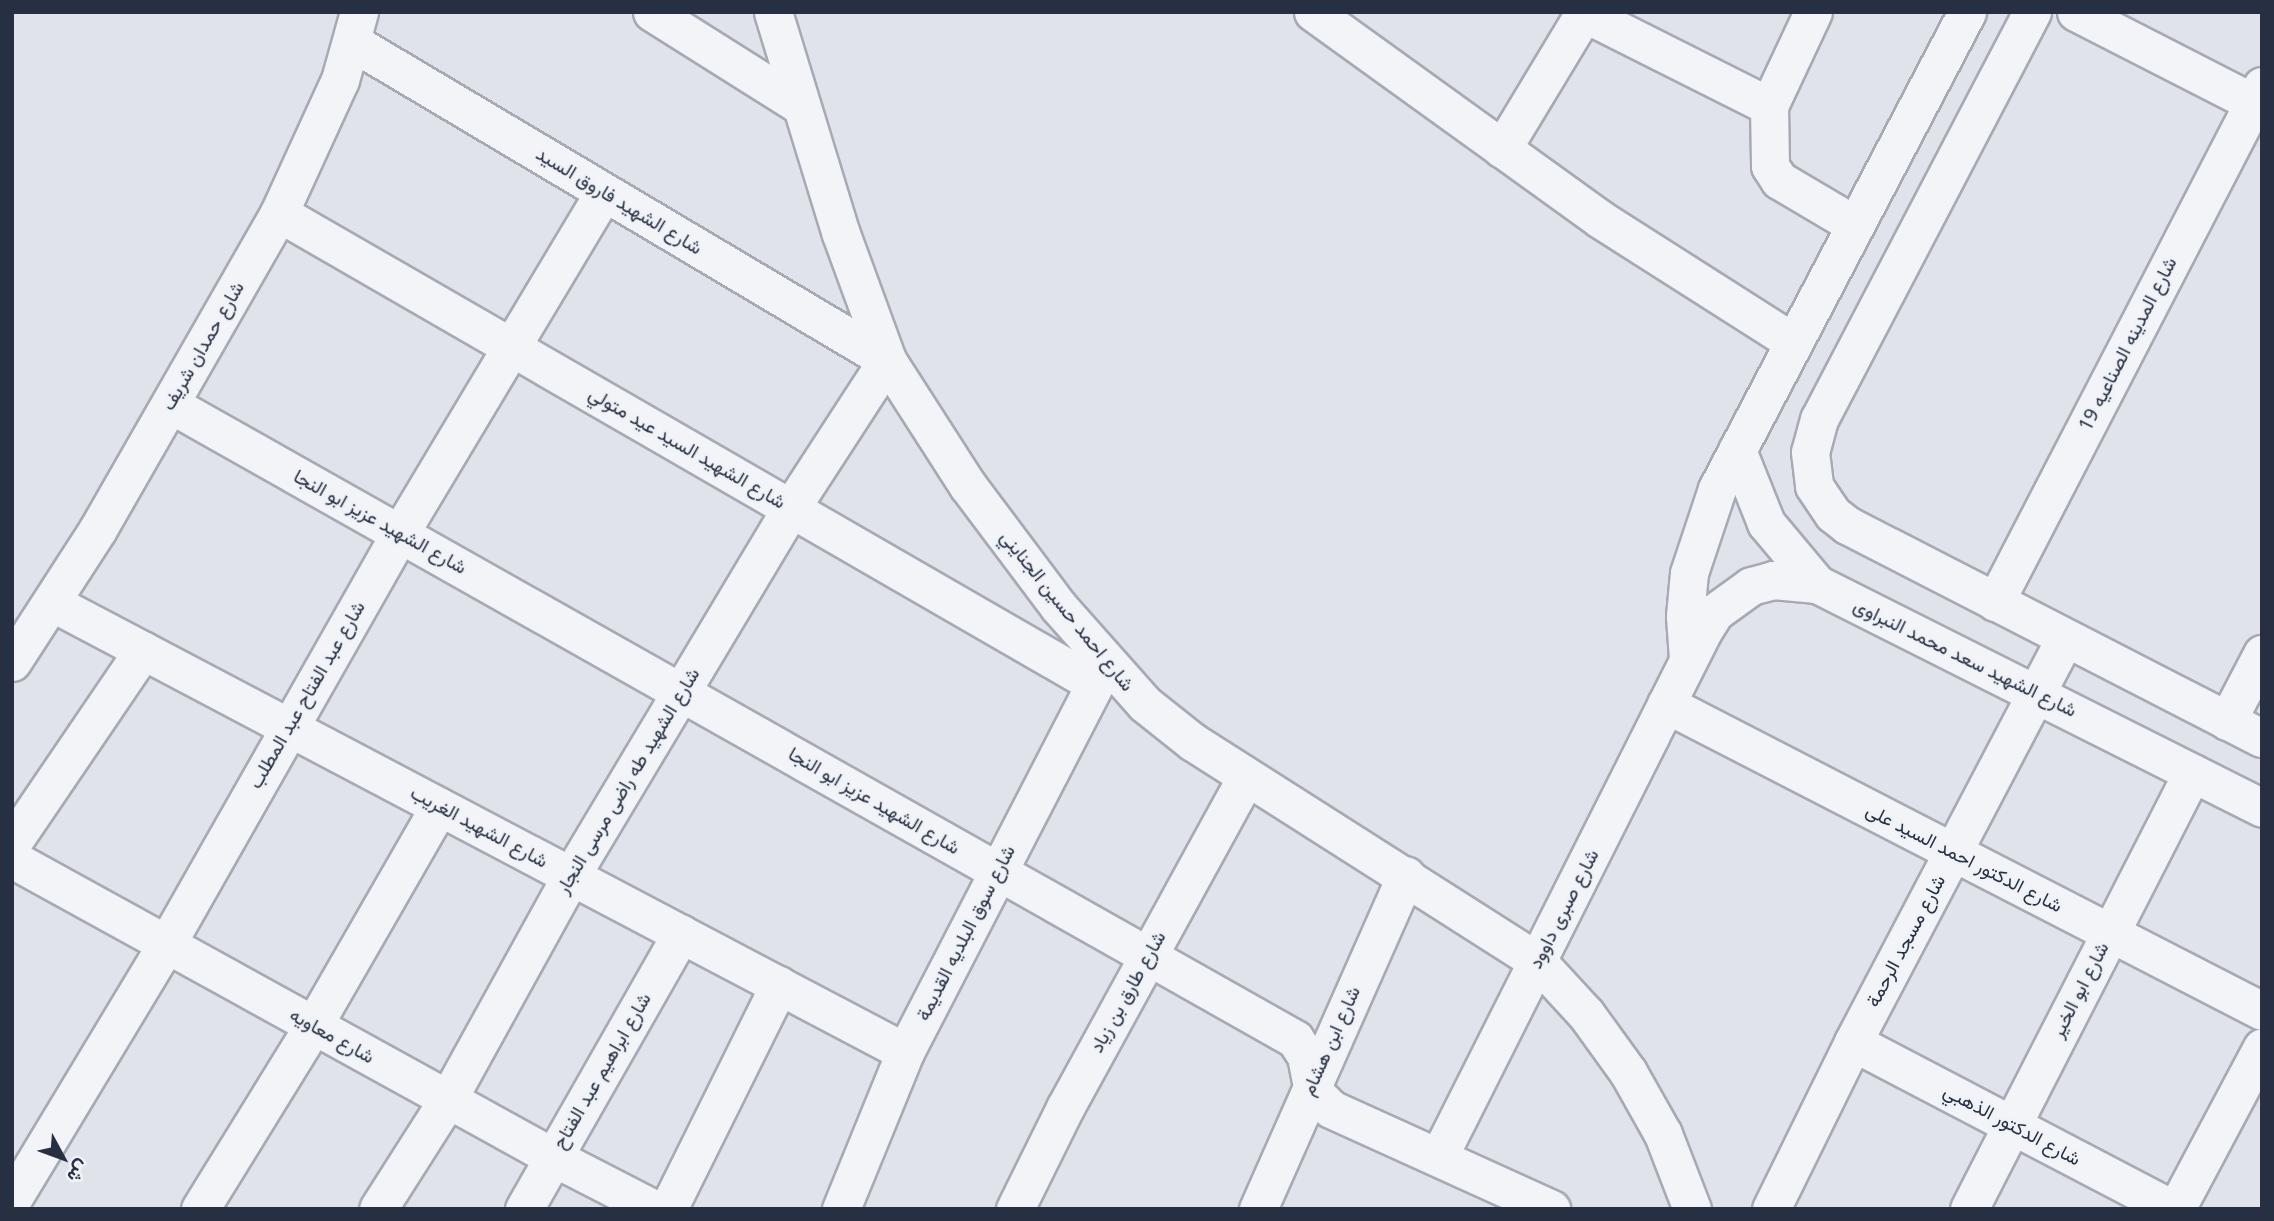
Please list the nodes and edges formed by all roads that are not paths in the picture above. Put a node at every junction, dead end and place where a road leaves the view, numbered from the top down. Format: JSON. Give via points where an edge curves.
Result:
{"nodes":[{"id":1,"x":652,"y":12,"type":"edge"},
{"id":2,"x":772,"y":12,"type":"edge"},
{"id":3,"x":1313,"y":12,"type":"edge"},
{"id":4,"x":1813,"y":12,"type":"edge"},
{"id":5,"x":1967,"y":12,"type":"edge"},
{"id":6,"x":2032,"y":12,"type":"edge"},
{"id":7,"x":2076,"y":12,"type":"edge"},
{"id":8,"x":1584,"y":13,"type":"edge"},
{"id":9,"x":355,"y":27,"type":"edge"},
{"id":10,"x":1948,"y":48,"type":"junction"},
{"id":11,"x":2000,"y":75,"type":"junction"},
{"id":12,"x":2259,"y":98,"type":"edge"},
{"id":13,"x":801,"y":106,"type":"junction"},
{"id":14,"x":1769,"y":106,"type":"junction"},
{"id":15,"x":1502,"y":149,"type":"junction"},
{"id":16,"x":604,"y":192,"type":"junction"},
{"id":17,"x":279,"y":213,"type":"junction"},
{"id":18,"x":1855,"y":225,"type":"junction"},
{"id":19,"x":1793,"y":342,"type":"junction"},
{"id":20,"x":511,"y":347,"type":"junction"},
{"id":21,"x":887,"y":359,"type":"junction"},
{"id":22,"x":170,"y":404,"type":"junction"},
{"id":23,"x":1737,"y":450,"type":"junction"},
{"id":24,"x":791,"y":508,"type":"junction"},
{"id":25,"x":400,"y":533,"type":"junction"},
{"id":26,"x":1817,"y":584,"type":"junction"},
{"id":27,"x":1995,"y":602,"type":"junction"},
{"id":28,"x":53,"y":603,"type":"junction"},
{"id":29,"x":2064,"y":639,"type":"junction"},
{"id":30,"x":143,"y":650,"type":"junction"},
{"id":31,"x":2262,"y":654,"type":"edge"},
{"id":32,"x":1688,"y":660,"type":"junction"},
{"id":33,"x":12,"y":662,"type":"edge"},
{"id":34,"x":1100,"y":674,"type":"junction"},
{"id":35,"x":681,"y":692,"type":"junction"},
{"id":36,"x":2036,"y":692,"type":"junction"},
{"id":37,"x":1666,"y":704,"type":"junction"},
{"id":38,"x":2227,"y":720,"type":"junction"},
{"id":39,"x":289,"y":728,"type":"junction"},
{"id":40,"x":2262,"y":738,"type":"edge"},
{"id":41,"x":2192,"y":773,"type":"junction"},
{"id":42,"x":1246,"y":778,"type":"junction"},
{"id":43,"x":439,"y":807,"type":"junction"},
{"id":44,"x":2262,"y":808,"type":"edge"},
{"id":45,"x":12,"y":843,"type":"edge"},
{"id":46,"x":1953,"y":852,"type":"junction"},
{"id":47,"x":12,"y":859,"type":"edge"},
{"id":48,"x":999,"y":871,"type":"junction"},
{"id":49,"x":1406,"y":875,"type":"junction"},
{"id":50,"x":571,"y":876,"type":"junction"},
{"id":51,"x":2110,"y":933,"type":"junction"},
{"id":52,"x":681,"y":934,"type":"junction"},
{"id":53,"x":166,"y":945,"type":"junction"},
{"id":54,"x":1147,"y":955,"type":"junction"},
{"id":55,"x":1538,"y":962,"type":"junction"},
{"id":56,"x":779,"y":985,"type":"junction"},
{"id":57,"x":2262,"y":1011,"type":"edge"},
{"id":58,"x":313,"y":1026,"type":"junction"},
{"id":59,"x":1853,"y":1042,"type":"junction"},
{"id":60,"x":2262,"y":1047,"type":"edge"},
{"id":61,"x":905,"y":1052,"type":"junction"},
{"id":62,"x":1312,"y":1083,"type":"junction"},
{"id":63,"x":448,"y":1099,"type":"junction"},
{"id":64,"x":2010,"y":1124,"type":"junction"},
{"id":65,"x":1439,"y":1156,"type":"junction"},
{"id":66,"x":552,"y":1157,"type":"junction"},
{"id":67,"x":12,"y":1200,"type":"edge"},
{"id":68,"x":200,"y":1209,"type":"edge"},
{"id":69,"x":378,"y":1209,"type":"edge"},
{"id":70,"x":524,"y":1209,"type":"edge"},
{"id":71,"x":654,"y":1209,"type":"edge"},
{"id":72,"x":668,"y":1209,"type":"edge"},
{"id":73,"x":841,"y":1209,"type":"edge"},
{"id":74,"x":1015,"y":1209,"type":"edge"},
{"id":75,"x":1258,"y":1209,"type":"edge"},
{"id":76,"x":1551,"y":1209,"type":"edge"},
{"id":77,"x":1692,"y":1209,"type":"edge"},
{"id":78,"x":1771,"y":1209,"type":"edge"},
{"id":79,"x":1969,"y":1209,"type":"edge"},
{"id":80,"x":2174,"y":1209,"type":"edge"}],
"edges":[{"from":1,"to":13,"type":"street"},
{"from":2,"to":13,"type":"street","name":"شارع احمد حسين الجنايني"},
{"from":3,"to":15,"type":"street"},
{"from":4,"to":14,"type":"street"},
{"from":5,"to":10,"type":"street"},
{"from":6,"to":11,"type":"street"},
{"from":7,"to":12,"type":"street"},
{"from":8,"to":14,"type":"street"},
{"from":8,"to":15,"type":"street"},
{"from":9,"to":16,"type":"street","name":"شارع الشهيد فاروق السيد"},
{"from":9,"to":17,"type":"street","name":"شارع حمدان شريف","via":[[340,80]]},
{"from":10,"to":11,"type":"street"},
{"from":10,"to":18,"type":"street"},
{"from":11,"to":27,"type":"street","via":[[1813,435],[1810,452],[1814,486],[1827,508],[1847,525]]},
{"from":12,"to":27,"type":"street","name":"شارع المدينه الصناعيه 19"},
{"from":13,"to":21,"type":"street","name":"شارع احمد حسين الجنايني"},
{"from":14,"to":18,"type":"street","via":[[1768,155],[1779,180]]},
{"from":15,"to":19,"type":"street","via":[[1600,219]]},
{"from":16,"to":20,"type":"street","name":"شارع عبد الفتاح عبد المطلب"},
{"from":16,"to":21,"type":"street","name":"شارع الشهيد فاروق السيد"},
{"from":17,"to":20,"type":"street","name":"شارع الشهيد السيد عيد متولي"},
{"from":17,"to":22,"type":"street","name":"شارع حمدان شريف"},
{"from":18,"to":19,"type":"street"},
{"from":19,"to":23,"type":"street"},
{"from":20,"to":24,"type":"street","name":"شارع الشهيد السيد عيد متولي"},
{"from":20,"to":25,"type":"street","name":"شارع عبد الفتاح عبد المطلب"},
{"from":21,"to":24,"type":"street","name":"شارع الشهيد طه راضى مرسى النجار"},
{"from":21,"to":34,"type":"street","name":"شارع احمد حسين الجنايني","via":[[975,496]]},
{"from":22,"to":25,"type":"street","name":"شارع الشهيد عزيز ابو النجا"},
{"from":22,"to":28,"type":"street","name":"شارع حمدان شريف"},
{"from":23,"to":26,"type":"street","via":[[1766,523]]},
{"from":23,"to":32,"type":"street","via":[[1700,530],[1689,572]]},
{"from":24,"to":34,"type":"street","name":"شارع الشهيد السيد عيد متولي"},
{"from":24,"to":35,"type":"street","name":"شارع الشهيد طه راضى مرسى النجار"},
{"from":25,"to":35,"type":"street","name":"شارع الشهيد عزيز ابو النجا"},
{"from":25,"to":39,"type":"street","name":"شارع عبد الفتاح عبد المطلب"},
{"from":26,"to":32,"type":"street","name":"شارع الشهيد سعد محمد النبراوى","via":[[1773,580],[1732,597],[1715,612]]},
{"from":26,"to":36,"type":"street","name":"شارع الشهيد سعد محمد النبراوى"},
{"from":27,"to":29,"type":"street"},
{"from":28,"to":30,"type":"street","name":"شارع الشهيد الغريب"},
{"from":28,"to":33,"type":"street","name":"شارع حمدان شريف"},
{"from":29,"to":36,"type":"street","name":"شارع مسجد الرحمة"},
{"from":29,"to":38,"type":"street"},
{"from":30,"to":39,"type":"street","name":"شارع الشهيد الغريب"},
{"from":30,"to":45,"type":"street"},
{"from":31,"to":38,"type":"street"},
{"from":32,"to":37,"type":"street","name":"شارع صبرى داوود"},
{"from":34,"to":42,"type":"street","name":"شارع احمد حسين الجنايني"},
{"from":34,"to":48,"type":"street","name":"شارع سوق البلديه القديمة"},
{"from":35,"to":48,"type":"street","name":"شارع الشهيد عزيز ابو النجا"},
{"from":35,"to":50,"type":"street","name":"شارع الشهيد طه راضى مرسى النجار"},
{"from":36,"to":41,"type":"street","name":"شارع الشهيد سعد محمد النبراوى"},
{"from":36,"to":46,"type":"street","name":"شارع مسجد الرحمة"},
{"from":37,"to":46,"type":"street","name":"شارع الدكتور احمد السيد على"},
{"from":37,"to":55,"type":"street","name":"شارع صبرى داوود"},
{"from":38,"to":40,"type":"street"},
{"from":39,"to":43,"type":"street","name":"شارع الشهيد الغريب"},
{"from":39,"to":53,"type":"street","name":"شارع عبد الفتاح عبد المطلب"},
{"from":41,"to":44,"type":"street","name":"شارع الشهيد سعد محمد النبراوى"},
{"from":41,"to":51,"type":"street","name":"شارع ابو الخير"},
{"from":42,"to":49,"type":"street","name":"شارع احمد حسين الجنايني"},
{"from":42,"to":54,"type":"street","name":"شارع طارق بن زياد"},
{"from":43,"to":50,"type":"street","name":"شارع الشهيد الغريب"},
{"from":43,"to":58,"type":"street"},
{"from":46,"to":51,"type":"street","name":"شارع الدكتور احمد السيد على"},
{"from":46,"to":59,"type":"street","name":"شارع مسجد الرحمة"},
{"from":47,"to":53,"type":"street","name":"شارع معاويه"},
{"from":48,"to":54,"type":"street","name":"شارع الشهيد عزيز ابو النجا"},
{"from":48,"to":61,"type":"street","name":"شارع سوق البلديه القديمة"},
{"from":49,"to":55,"type":"street","name":"شارع احمد حسين الجنايني"},
{"from":49,"to":62,"type":"street","name":"شارع ابن هشام"},
{"from":50,"to":52,"type":"street","name":"شارع الشهيد الغريب"},
{"from":50,"to":63,"type":"street","name":"شارع الشهيد طه راضى مرسى النجار"},
{"from":51,"to":57,"type":"street","name":"شارع الدكتور احمد السيد على"},
{"from":51,"to":64,"type":"street","name":"شارع ابو الخير"},
{"from":52,"to":56,"type":"street","name":"شارع الشهيد الغريب"},
{"from":52,"to":66,"type":"street","name":"شارع ابراهيم عبد الفتاح"},
{"from":53,"to":58,"type":"street","name":"شارع معاويه"},
{"from":53,"to":67,"type":"street","name":"شارع عبد الفتاح عبد المطلب"},
{"from":54,"to":62,"type":"street","name":"شارع الشهيد عزيز ابو النجا","via":[[1295,1040],[1307,1056]]},
{"from":54,"to":74,"type":"street","name":"شارع طارق بن زياد"},
{"from":55,"to":65,"type":"street","name":"شارع صبرى داوود"},
{"from":55,"to":77,"type":"street","name":"شارع احمد حسين الجنايني","via":[[1586,1014],[1628,1072],[1663,1134]]},
{"from":56,"to":61,"type":"street","name":"شارع الشهيد الغريب"},
{"from":56,"to":72,"type":"street"},
{"from":58,"to":63,"type":"street","name":"شارع معاويه"},
{"from":58,"to":68,"type":"street"},
{"from":59,"to":64,"type":"street","name":"شارع الدكتور الذهبي"},
{"from":59,"to":78,"type":"street","name":"شارع مسجد الرحمة"},
{"from":60,"to":80,"type":"street"},
{"from":61,"to":73,"type":"street","name":"شارع سوق البلديه القديمة"},
{"from":62,"to":65,"type":"street","name":"شارع الشهيد عزيز ابو النجا","via":[[1317,1098],[1331,1109]]},
{"from":62,"to":75,"type":"street","name":"شارع ابن هشام"},
{"from":63,"to":66,"type":"street","name":"شارع معاويه"},
{"from":63,"to":69,"type":"street","name":"شارع الشهيد طه راضى مرسى النجار"},
{"from":64,"to":79,"type":"street","name":"شارع ابو الخير"},
{"from":64,"to":80,"type":"street","name":"شارع الدكتور الذهبي"},
{"from":65,"to":76,"type":"street","name":"شارع الشهيد عزيز ابو النجا"},
{"from":66,"to":70,"type":"street","name":"شارع ابراهيم عبد الفتاح"},
{"from":66,"to":71,"type":"street","name":"شارع معاويه"}]}
